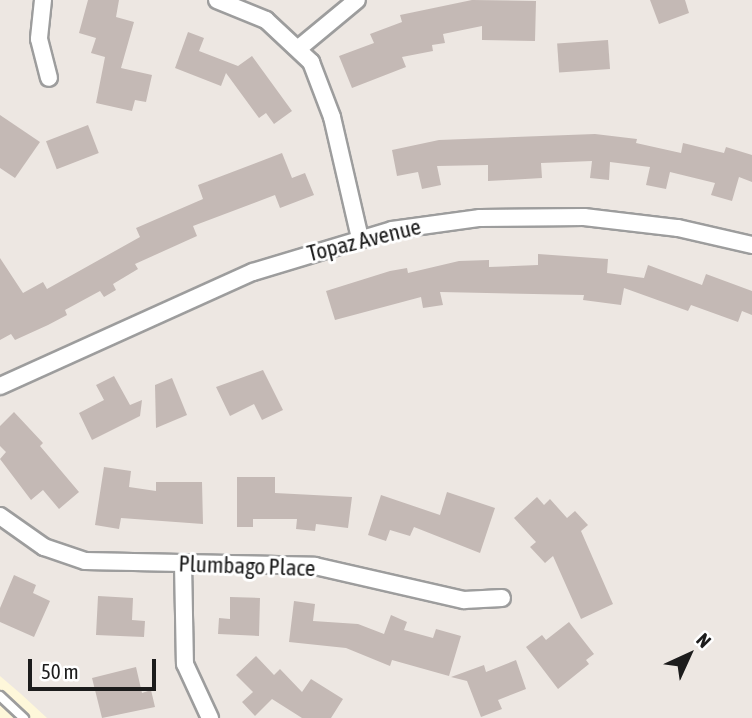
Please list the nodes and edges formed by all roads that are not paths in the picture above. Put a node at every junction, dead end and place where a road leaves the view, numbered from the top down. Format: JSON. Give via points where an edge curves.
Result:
{"nodes":[{"id":1,"x":43,"y":0,"type":"edge"},
{"id":2,"x":217,"y":0,"type":"edge"},
{"id":3,"x":357,"y":0,"type":"edge"},
{"id":4,"x":299,"y":48,"type":"junction"},
{"id":5,"x":49,"y":78,"type":"dead end"},
{"id":6,"x":360,"y":238,"type":"junction"},
{"id":7,"x":752,"y":245,"type":"edge"},
{"id":8,"x":0,"y":386,"type":"edge"},
{"id":9,"x":0,"y":516,"type":"edge"},
{"id":10,"x":183,"y":564,"type":"junction"},
{"id":11,"x":502,"y":598,"type":"dead end"},
{"id":12,"x":0,"y":696,"type":"edge"},
{"id":13,"x":24,"y":718,"type":"edge"},
{"id":14,"x":210,"y":718,"type":"edge"}],
"edges":[{"from":1,"to":5,"type":"street","via":[[39,39]]},
{"from":2,"to":4,"type":"street","via":[[266,20]]},
{"from":3,"to":4,"type":"street"},
{"from":4,"to":6,"type":"street","via":[[327,96]]},
{"from":6,"to":7,"type":"street","name":"Topaz Avenue","via":[[458,220],[551,216],[650,224]]},
{"from":6,"to":8,"type":"street","name":"Topaz Avenue","via":[[233,280]]},
{"from":9,"to":10,"type":"street","name":"Plumbago Place","via":[[26,537],[64,555],[109,563]]},
{"from":10,"to":11,"type":"street","name":"Plumbago Place","via":[[315,566],[464,600]]},
{"from":10,"to":14,"type":"street","via":[[186,664]]},
{"from":12,"to":13,"type":"lane"}]}
